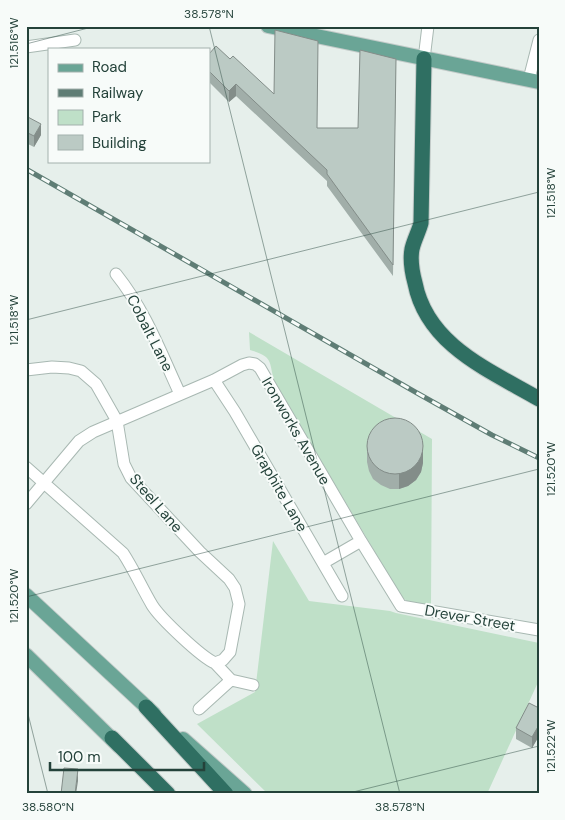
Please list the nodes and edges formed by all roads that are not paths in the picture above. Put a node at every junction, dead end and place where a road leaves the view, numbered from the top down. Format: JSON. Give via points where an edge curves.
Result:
{"nodes":[{"id":1,"x":268,"y":26,"type":"edge"},
{"id":2,"x":428,"y":26,"type":"edge"},
{"id":3,"x":75,"y":40,"type":"dead end"},
{"id":4,"x":539,"y":40,"type":"edge"},
{"id":5,"x":26,"y":47,"type":"edge"},
{"id":6,"x":424,"y":59,"type":"junction"},
{"id":7,"x":534,"y":81,"type":"edge"},
{"id":8,"x":116,"y":274,"type":"dead end"},
{"id":9,"x":26,"y":370,"type":"edge"},
{"id":10,"x":214,"y":380,"type":"junction"},
{"id":11,"x":180,"y":394,"type":"junction"},
{"id":12,"x":539,"y":399,"type":"edge"},
{"id":13,"x":117,"y":421,"type":"junction"},
{"id":14,"x":26,"y":468,"type":"edge"},
{"id":15,"x":44,"y":483,"type":"junction"},
{"id":16,"x":26,"y":504,"type":"edge"},
{"id":17,"x":361,"y":541,"type":"junction"},
{"id":18,"x":323,"y":563,"type":"junction"},
{"id":19,"x":26,"y":595,"type":"edge"},
{"id":20,"x":342,"y":596,"type":"dead end"},
{"id":21,"x":401,"y":606,"type":"joint"},
{"id":22,"x":539,"y":630,"type":"edge"},
{"id":23,"x":26,"y":655,"type":"edge"},
{"id":24,"x":215,"y":663,"type":"junction"},
{"id":25,"x":231,"y":680,"type":"junction"},
{"id":26,"x":252,"y":685,"type":"dead end"},
{"id":27,"x":146,"y":707,"type":"junction"},
{"id":28,"x":199,"y":709,"type":"dead end"},
{"id":29,"x":112,"y":738,"type":"junction"},
{"id":30,"x":160,"y":794,"type":"edge"},
{"id":31,"x":168,"y":794,"type":"edge"},
{"id":32,"x":226,"y":794,"type":"edge"},
{"id":33,"x":245,"y":794,"type":"edge"}],
"edges":[{"from":1,"to":6,"type":"main road"},
{"from":2,"to":6,"type":"street"},
{"from":3,"to":5,"type":"street"},
{"from":4,"to":7,"type":"street"},
{"from":6,"to":7,"type":"main road"},
{"from":6,"to":12,"type":"highway","via":[[422,223],[412,247],[416,290],[428,318],[446,341]]},
{"from":8,"to":11,"type":"street","name":"Cobalt Lane","via":[[141,311]]},
{"from":9,"to":13,"type":"street","name":"Steel Lane","via":[[52,367],[81,371],[96,384]]},
{"from":10,"to":11,"type":"street","name":"Ironworks Avenue"},
{"from":10,"to":17,"type":"street","name":"Ironworks Avenue","via":[[245,364],[255,364],[260,368]]},
{"from":10,"to":18,"type":"street","name":"Graphite Lane"},
{"from":11,"to":13,"type":"street","name":"Ironworks Avenue"},
{"from":13,"to":15,"type":"street","name":"Ironworks Avenue","via":[[79,441]]},
{"from":13,"to":24,"type":"street","name":"Steel Lane","via":[[124,464],[131,478],[235,588],[239,604],[230,652]]},
{"from":14,"to":15,"type":"street"},
{"from":15,"to":16,"type":"street","name":"Ironworks Avenue"},
{"from":15,"to":24,"type":"street","via":[[123,553],[153,607],[199,652]]},
{"from":17,"to":18,"type":"street"},
{"from":17,"to":21,"type":"street","name":"Ironworks Avenue"},
{"from":18,"to":20,"type":"street","name":"Graphite Lane"},
{"from":19,"to":27,"type":"main road"},
{"from":21,"to":22,"type":"street","name":"Drever Street"},
{"from":23,"to":29,"type":"main road"},
{"from":24,"to":25,"type":"street"},
{"from":25,"to":26,"type":"street"},
{"from":25,"to":28,"type":"street"},
{"from":27,"to":32,"type":"highway"},
{"from":27,"to":33,"type":"main road"},
{"from":29,"to":30,"type":"main road"},
{"from":29,"to":31,"type":"highway"}]}
